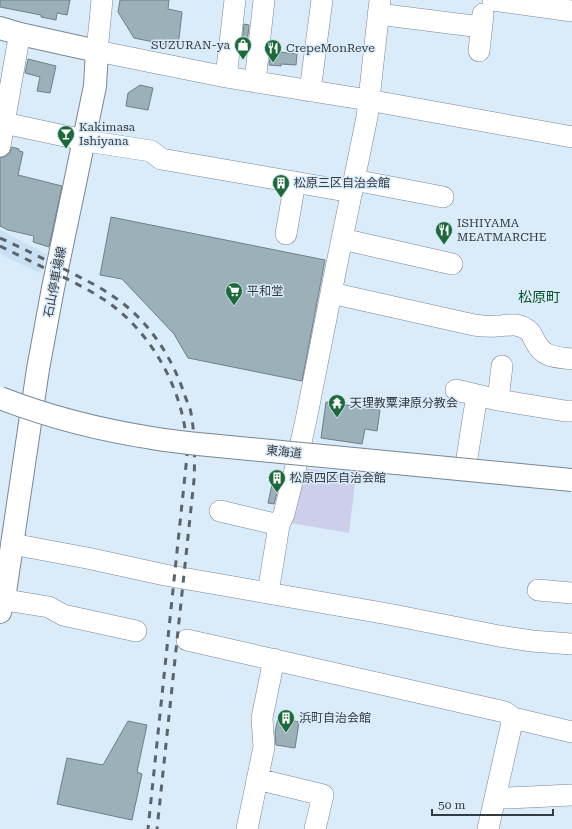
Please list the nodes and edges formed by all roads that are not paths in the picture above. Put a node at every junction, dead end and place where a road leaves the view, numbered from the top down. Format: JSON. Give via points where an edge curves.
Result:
{"nodes":[{"id":1,"x":102,"y":0,"type":"edge"},
{"id":2,"x":235,"y":0,"type":"edge"},
{"id":3,"x":264,"y":0,"type":"edge"},
{"id":4,"x":322,"y":0,"type":"edge"},
{"id":5,"x":484,"y":0,"type":"edge"},
{"id":6,"x":493,"y":0,"type":"edge"},
{"id":7,"x":379,"y":7,"type":"edge"},
{"id":8,"x":572,"y":11,"type":"edge"},
{"id":9,"x":482,"y":27,"type":"junction"},
{"id":10,"x":10,"y":31,"type":"edge"},
{"id":11,"x":97,"y":51,"type":"junction"},
{"id":12,"x":479,"y":51,"type":"dead end"},
{"id":13,"x":226,"y":77,"type":"junction"},
{"id":14,"x":255,"y":82,"type":"junction"},
{"id":15,"x":310,"y":91,"type":"junction"},
{"id":16,"x":368,"y":100,"type":"junction"},
{"id":17,"x":4,"y":123,"type":"junction"},
{"id":18,"x":572,"y":138,"type":"edge"},
{"id":19,"x":84,"y":140,"type":"junction"},
{"id":20,"x":0,"y":146,"type":"edge"},
{"id":21,"x":295,"y":182,"type":"junction"},
{"id":22,"x":353,"y":186,"type":"junction"},
{"id":23,"x":443,"y":197,"type":"dead end"},
{"id":24,"x":286,"y":234,"type":"dead end"},
{"id":25,"x":342,"y":239,"type":"junction"},
{"id":26,"x":452,"y":264,"type":"dead end"},
{"id":27,"x":331,"y":293,"type":"junction"},
{"id":28,"x":572,"y":358,"type":"edge"},
{"id":29,"x":502,"y":366,"type":"dead end"},
{"id":30,"x":456,"y":390,"type":"dead end"},
{"id":31,"x":477,"y":395,"type":"junction"},
{"id":32,"x":0,"y":398,"type":"edge"},
{"id":33,"x":498,"y":400,"type":"junction"},
{"id":34,"x":32,"y":409,"type":"junction"},
{"id":35,"x":572,"y":411,"type":"edge"},
{"id":36,"x":299,"y":454,"type":"junction"},
{"id":37,"x":465,"y":470,"type":"junction"},
{"id":38,"x":572,"y":480,"type":"edge"},
{"id":39,"x":220,"y":511,"type":"dead end"},
{"id":40,"x":279,"y":525,"type":"junction"},
{"id":41,"x":12,"y":544,"type":"junction"},
{"id":42,"x":538,"y":590,"type":"dead end"},
{"id":43,"x":268,"y":592,"type":"junction"},
{"id":44,"x":572,"y":593,"type":"edge"},
{"id":45,"x":1,"y":603,"type":"edge"},
{"id":46,"x":136,"y":631,"type":"dead end"},
{"id":47,"x":187,"y":640,"type":"dead end"},
{"id":48,"x":572,"y":644,"type":"edge"},
{"id":49,"x":274,"y":659,"type":"junction"},
{"id":50,"x":513,"y":718,"type":"junction"},
{"id":51,"x":572,"y":732,"type":"edge"},
{"id":52,"x":257,"y":780,"type":"junction"},
{"id":53,"x":572,"y":795,"type":"edge"},
{"id":54,"x":496,"y":797,"type":"junction"},
{"id":55,"x":247,"y":829,"type":"edge"},
{"id":56,"x":315,"y":829,"type":"edge"},
{"id":57,"x":488,"y":829,"type":"edge"}],
"edges":[{"from":1,"to":11,"type":"street"},
{"from":2,"to":13,"type":"street"},
{"from":3,"to":14,"type":"street"},
{"from":4,"to":15,"type":"street"},
{"from":5,"to":9,"type":"street"},
{"from":6,"to":8,"type":"street"},
{"from":7,"to":9,"type":"street"},
{"from":7,"to":16,"type":"street"},
{"from":9,"to":12,"type":"street"},
{"from":10,"to":11,"type":"main road"},
{"from":10,"to":17,"type":"street","via":[[17,49]]},
{"from":11,"to":13,"type":"street"},
{"from":11,"to":19,"type":"main road","name":"石山停車場線","via":[[95,86]]},
{"from":13,"to":14,"type":"street"},
{"from":14,"to":15,"type":"street"},
{"from":15,"to":16,"type":"street"},
{"from":16,"to":18,"type":"street"},
{"from":16,"to":22,"type":"street"},
{"from":17,"to":19,"type":"street"},
{"from":17,"to":20,"type":"street"},
{"from":19,"to":21,"type":"street","via":[[151,151],[161,160]]},
{"from":19,"to":34,"type":"main road","name":"石山停車場線","via":[[53,288]]},
{"from":21,"to":22,"type":"street"},
{"from":21,"to":24,"type":"street"},
{"from":22,"to":23,"type":"street"},
{"from":22,"to":25,"type":"street"},
{"from":25,"to":26,"type":"street"},
{"from":25,"to":27,"type":"street"},
{"from":27,"to":28,"type":"street","via":[[474,325],[515,324],[528,329],[544,353],[553,357]]},
{"from":27,"to":36,"type":"street"},
{"from":29,"to":33,"type":"street"},
{"from":30,"to":31,"type":"street"},
{"from":31,"to":33,"type":"street"},
{"from":31,"to":37,"type":"street"},
{"from":32,"to":34,"type":"street"},
{"from":32,"to":38,"type":"main road","name":"東海道","bridge":true,"via":[[79,424],[153,439]]},
{"from":33,"to":35,"type":"street"},
{"from":34,"to":36,"type":"street","via":[[128,435]]},
{"from":34,"to":41,"type":"main road","name":"石山停車場線"},
{"from":36,"to":37,"type":"street"},
{"from":36,"to":40,"type":"street"},
{"from":37,"to":38,"type":"street"},
{"from":39,"to":40,"type":"street"},
{"from":40,"to":43,"type":"street"},
{"from":41,"to":43,"type":"street","via":[[165,575]]},
{"from":41,"to":45,"type":"main road","name":"石山停車場線"},
{"from":42,"to":44,"type":"street"},
{"from":43,"to":48,"type":"street","via":[[532,642]]},
{"from":45,"to":46,"type":"street","via":[[49,607],[63,615]]},
{"from":47,"to":49,"type":"street"},
{"from":49,"to":50,"type":"street","via":[[505,712]]},
{"from":49,"to":52,"type":"street","via":[[262,718],[264,747]]},
{"from":50,"to":51,"type":"street"},
{"from":50,"to":54,"type":"street"},
{"from":52,"to":55,"type":"street"},
{"from":52,"to":56,"type":"street","via":[[323,795]]},
{"from":53,"to":54,"type":"street"},
{"from":54,"to":57,"type":"street"}]}
